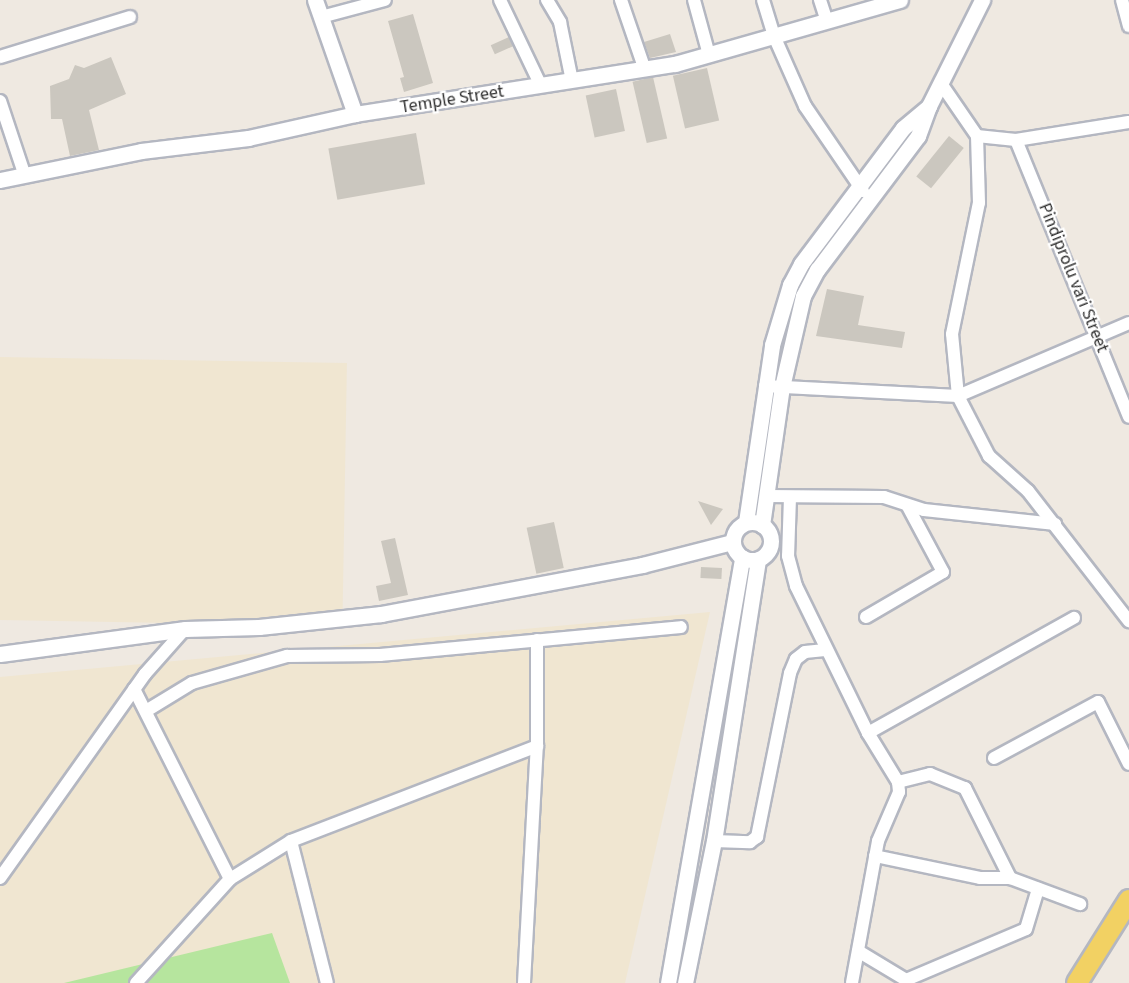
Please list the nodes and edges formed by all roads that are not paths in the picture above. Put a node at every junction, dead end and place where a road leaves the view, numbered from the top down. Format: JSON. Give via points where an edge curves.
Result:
{"nodes":[{"id":1,"x":315,"y":0,"type":"edge"},
{"id":2,"x":385,"y":0,"type":"edge"},
{"id":3,"x":500,"y":0,"type":"edge"},
{"id":4,"x":547,"y":0,"type":"edge"},
{"id":5,"x":621,"y":0,"type":"edge"},
{"id":6,"x":694,"y":0,"type":"edge"},
{"id":7,"x":763,"y":0,"type":"edge"},
{"id":8,"x":820,"y":0,"type":"edge"},
{"id":9,"x":900,"y":0,"type":"edge"},
{"id":10,"x":982,"y":0,"type":"edge"},
{"id":11,"x":1122,"y":0,"type":"edge"},
{"id":12,"x":130,"y":17,"type":"dead end"},
{"id":13,"x":321,"y":17,"type":"junction"},
{"id":14,"x":827,"y":21,"type":"junction"},
{"id":15,"x":1129,"y":26,"type":"edge"},
{"id":16,"x":774,"y":36,"type":"junction"},
{"id":17,"x":709,"y":55,"type":"junction"},
{"id":18,"x":0,"y":57,"type":"edge"},
{"id":19,"x":645,"y":70,"type":"junction"},
{"id":20,"x":572,"y":81,"type":"junction"},
{"id":21,"x":942,"y":85,"type":"junction"},
{"id":22,"x":541,"y":86,"type":"junction"},
{"id":23,"x":0,"y":101,"type":"edge"},
{"id":24,"x":929,"y":106,"type":"junction"},
{"id":25,"x":355,"y":114,"type":"junction"},
{"id":26,"x":1129,"y":122,"type":"edge"},
{"id":27,"x":977,"y":136,"type":"junction"},
{"id":28,"x":1016,"y":140,"type":"junction"},
{"id":29,"x":24,"y":173,"type":"junction"},
{"id":30,"x":0,"y":180,"type":"edge"},
{"id":31,"x":858,"y":187,"type":"junction"},
{"id":32,"x":872,"y":199,"type":"junction"},
{"id":33,"x":1129,"y":323,"type":"edge"},
{"id":34,"x":1097,"y":337,"type":"junction"},
{"id":35,"x":765,"y":386,"type":"junction"},
{"id":36,"x":782,"y":387,"type":"junction"},
{"id":37,"x":958,"y":396,"type":"junction"},
{"id":38,"x":1129,"y":417,"type":"edge"},
{"id":39,"x":768,"y":496,"type":"junction"},
{"id":40,"x":790,"y":497,"type":"junction"},
{"id":41,"x":907,"y":505,"type":"junction"},
{"id":42,"x":746,"y":522,"type":"junction"},
{"id":43,"x":1055,"y":524,"type":"junction"},
{"id":44,"x":762,"y":525,"type":"junction"},
{"id":45,"x":732,"y":542,"type":"junction"},
{"id":46,"x":741,"y":557,"type":"junction"},
{"id":47,"x":758,"y":560,"type":"junction"},
{"id":48,"x":866,"y":617,"type":"dead end"},
{"id":49,"x":1074,"y":618,"type":"dead end"},
{"id":50,"x":1129,"y":621,"type":"edge"},
{"id":51,"x":681,"y":627,"type":"dead end"},
{"id":52,"x":185,"y":629,"type":"junction"},
{"id":53,"x":537,"y":640,"type":"junction"},
{"id":54,"x":825,"y":650,"type":"junction"},
{"id":55,"x":0,"y":654,"type":"edge"},
{"id":56,"x":135,"y":689,"type":"junction"},
{"id":57,"x":146,"y":711,"type":"junction"},
{"id":58,"x":868,"y":733,"type":"junction"},
{"id":59,"x":537,"y":746,"type":"junction"},
{"id":60,"x":994,"y":758,"type":"dead end"},
{"id":61,"x":1129,"y":764,"type":"edge"},
{"id":62,"x":898,"y":782,"type":"junction"},
{"id":63,"x":291,"y":841,"type":"junction"},
{"id":64,"x":714,"y":841,"type":"junction"},
{"id":65,"x":875,"y":856,"type":"junction"},
{"id":66,"x":0,"y":878,"type":"edge"},
{"id":67,"x":1010,"y":878,"type":"junction"},
{"id":68,"x":230,"y":879,"type":"junction"},
{"id":69,"x":1038,"y":889,"type":"junction"},
{"id":70,"x":1129,"y":900,"type":"edge"},
{"id":71,"x":1080,"y":904,"type":"dead end"},
{"id":72,"x":858,"y":951,"type":"junction"},
{"id":73,"x":136,"y":983,"type":"edge"},
{"id":74,"x":327,"y":983,"type":"edge"},
{"id":75,"x":524,"y":983,"type":"edge"},
{"id":76,"x":668,"y":983,"type":"edge"},
{"id":77,"x":686,"y":983,"type":"edge"},
{"id":78,"x":852,"y":983,"type":"edge"},
{"id":79,"x":1077,"y":983,"type":"edge"}],
"edges":[{"from":1,"to":13,"type":"street"},
{"from":2,"to":13,"type":"street"},
{"from":3,"to":22,"type":"street"},
{"from":4,"to":20,"type":"street","via":[[560,22]]},
{"from":5,"to":19,"type":"street"},
{"from":6,"to":17,"type":"street"},
{"from":7,"to":16,"type":"street"},
{"from":8,"to":14,"type":"street"},
{"from":9,"to":14,"type":"street","name":"Temple Street"},
{"from":10,"to":21,"type":"street"},
{"from":11,"to":15,"type":"street"},
{"from":12,"to":18,"type":"street"},
{"from":13,"to":25,"type":"street"},
{"from":14,"to":16,"type":"street","name":"Temple Street"},
{"from":16,"to":17,"type":"street","name":"Temple Street"},
{"from":16,"to":31,"type":"street","via":[[805,106]]},
{"from":17,"to":19,"type":"street","name":"Temple Street"},
{"from":19,"to":20,"type":"street","name":"Temple Street"},
{"from":20,"to":22,"type":"street","name":"Temple Street"},
{"from":21,"to":24,"type":"street"},
{"from":21,"to":27,"type":"street"},
{"from":22,"to":25,"type":"street","name":"Temple Street"},
{"from":23,"to":29,"type":"street"},
{"from":24,"to":31,"type":"street","via":[[903,128]]},
{"from":24,"to":32,"type":"street","via":[[918,135]]},
{"from":25,"to":29,"type":"street","name":"Temple Street","via":[[248,138]]},
{"from":26,"to":28,"type":"street"},
{"from":27,"to":28,"type":"street"},
{"from":27,"to":37,"type":"street","via":[[979,203],[952,334]]},
{"from":28,"to":34,"type":"street","name":"Pindiprolu vari Street"},
{"from":29,"to":30,"type":"street","name":"Temple Street"},
{"from":31,"to":32,"type":"street"},
{"from":31,"to":35,"type":"street","via":[[790,285],[780,312]]},
{"from":32,"to":36,"type":"street","via":[[817,270],[803,296]]},
{"from":33,"to":34,"type":"street"},
{"from":34,"to":37,"type":"street"},
{"from":34,"to":38,"type":"street","name":"Pindiprolu vari Street"},
{"from":35,"to":36,"type":"street"},
{"from":35,"to":42,"type":"street"},
{"from":36,"to":37,"type":"street"},
{"from":36,"to":39,"type":"street"},
{"from":37,"to":43,"type":"street","via":[[990,456],[1028,491]]},
{"from":39,"to":40,"type":"street"},
{"from":39,"to":44,"type":"street"},
{"from":40,"to":41,"type":"street","via":[[884,497]]},
{"from":40,"to":54,"type":"street","via":[[788,556],[796,586]]},
{"from":41,"to":43,"type":"street"},
{"from":41,"to":48,"type":"street","via":[[944,572]]},
{"from":42,"to":44,"type":"street"},
{"from":42,"to":45,"type":"street","via":[[739,526]]},
{"from":43,"to":50,"type":"street"},
{"from":44,"to":47,"type":"street","via":[[771,539],[770,548]]},
{"from":45,"to":46,"type":"street"},
{"from":45,"to":52,"type":"street","via":[[642,565],[381,614],[259,627]]},
{"from":46,"to":47,"type":"street"},
{"from":46,"to":76,"type":"street"},
{"from":47,"to":64,"type":"street"},
{"from":49,"to":58,"type":"street"},
{"from":51,"to":53,"type":"street"},
{"from":52,"to":55,"type":"street"},
{"from":52,"to":56,"type":"street"},
{"from":53,"to":57,"type":"street","via":[[380,655],[287,656],[192,683]]},
{"from":53,"to":59,"type":"street"},
{"from":54,"to":58,"type":"street"},
{"from":54,"to":64,"type":"street","via":[[805,652],[796,659],[790,673],[758,837],[750,842]]},
{"from":56,"to":57,"type":"street"},
{"from":56,"to":66,"type":"street"},
{"from":57,"to":68,"type":"street"},
{"from":58,"to":62,"type":"street"},
{"from":59,"to":63,"type":"street"},
{"from":59,"to":75,"type":"street"},
{"from":60,"to":61,"type":"street","via":[[1098,702]]},
{"from":62,"to":65,"type":"street"},
{"from":62,"to":67,"type":"street","via":[[930,774],[965,788]]},
{"from":63,"to":68,"type":"street"},
{"from":63,"to":74,"type":"street"},
{"from":64,"to":77,"type":"street"},
{"from":65,"to":67,"type":"street","via":[[980,878]]},
{"from":65,"to":72,"type":"street"},
{"from":67,"to":69,"type":"street"},
{"from":68,"to":73,"type":"street"},
{"from":69,"to":71,"type":"street"},
{"from":69,"to":72,"type":"street","via":[[1026,929],[906,980]]},
{"from":70,"to":79,"type":"main road"},
{"from":72,"to":78,"type":"street"}]}
